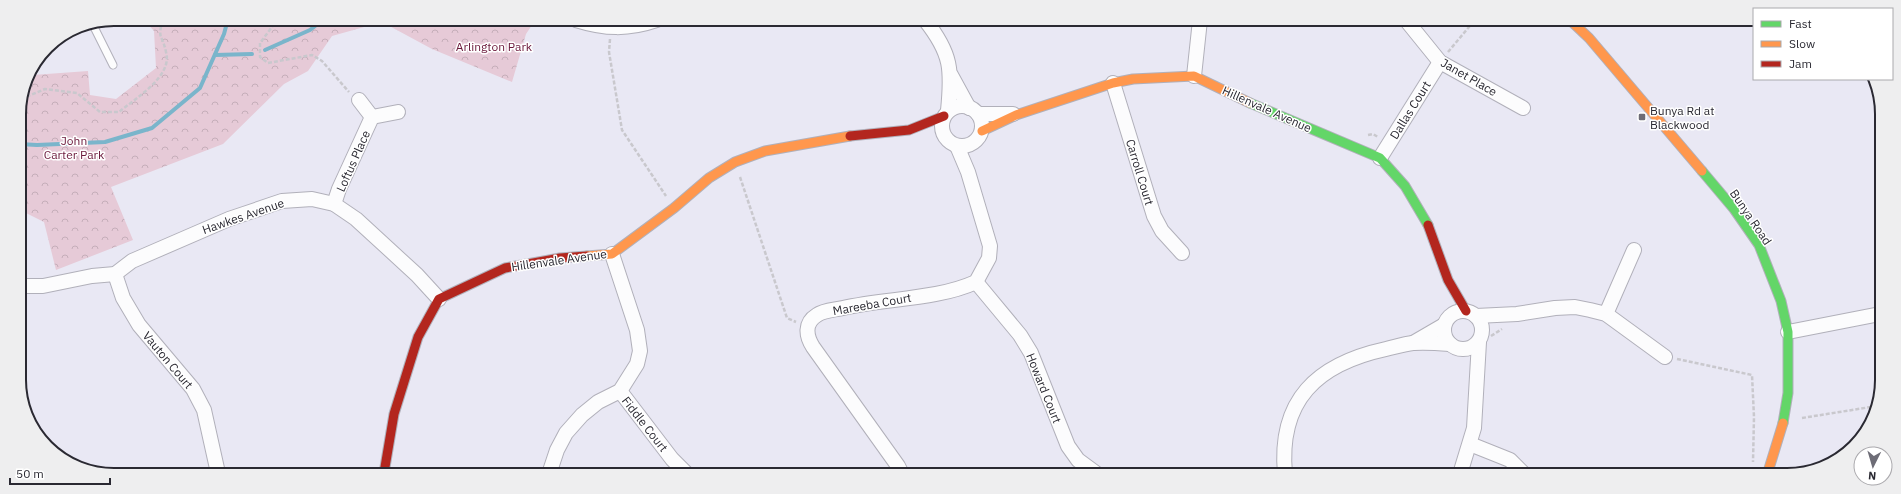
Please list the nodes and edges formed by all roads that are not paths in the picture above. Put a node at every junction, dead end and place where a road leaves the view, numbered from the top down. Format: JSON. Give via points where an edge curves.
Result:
{"nodes":[{"id":1,"x":603,"y":26,"type":"edge"},
{"id":2,"x":634,"y":26,"type":"edge"},
{"id":3,"x":930,"y":26,"type":"edge"},
{"id":4,"x":1199,"y":26,"type":"edge"},
{"id":5,"x":1411,"y":26,"type":"edge"},
{"id":6,"x":1576,"y":26,"type":"edge"},
{"id":7,"x":95,"y":29,"type":"edge"},
{"id":8,"x":1440,"y":62,"type":"junction"},
{"id":9,"x":113,"y":65,"type":"dead end"},
{"id":10,"x":951,"y":75,"type":"junction"},
{"id":11,"x":1194,"y":76,"type":"junction"},
{"id":12,"x":1113,"y":83,"type":"junction"},
{"id":13,"x":358,"y":100,"type":"road end"},
{"id":14,"x":1523,"y":108,"type":"dead end"},
{"id":15,"x":973,"y":111,"type":"junction"},
{"id":16,"x":398,"y":112,"type":"dead end"},
{"id":17,"x":946,"y":114,"type":"junction"},
{"id":18,"x":1016,"y":114,"type":"junction"},
{"id":19,"x":372,"y":117,"type":"junction"},
{"id":20,"x":909,"y":130,"type":"junction"},
{"id":21,"x":982,"y":131,"type":"junction"},
{"id":22,"x":944,"y":137,"type":"junction"},
{"id":23,"x":972,"y":144,"type":"junction"},
{"id":24,"x":957,"y":146,"type":"junction"},
{"id":25,"x":1380,"y":158,"type":"junction"},
{"id":26,"x":968,"y":172,"type":"junction"},
{"id":27,"x":334,"y":204,"type":"junction"},
{"id":28,"x":1634,"y":250,"type":"dead end"},
{"id":29,"x":1182,"y":253,"type":"dead end"},
{"id":30,"x":612,"y":254,"type":"junction"},
{"id":31,"x":115,"y":274,"type":"junction"},
{"id":32,"x":1448,"y":280,"type":"junction"},
{"id":33,"x":976,"y":282,"type":"junction"},
{"id":34,"x":26,"y":286,"type":"edge"},
{"id":35,"x":439,"y":299,"type":"junction"},
{"id":36,"x":1471,"y":313,"type":"junction"},
{"id":37,"x":1606,"y":314,"type":"junction"},
{"id":38,"x":1875,"y":315,"type":"edge"},
{"id":39,"x":1511,"y":317,"type":"junction"},
{"id":40,"x":1446,"y":322,"type":"junction"},
{"id":41,"x":1788,"y":332,"type":"junction"},
{"id":42,"x":1484,"y":338,"type":"junction"},
{"id":43,"x":1413,"y":343,"type":"junction"},
{"id":44,"x":1450,"y":344,"type":"junction"},
{"id":45,"x":1463,"y":349,"type":"junction"},
{"id":46,"x":1665,"y":357,"type":"road end"},
{"id":47,"x":1476,"y":387,"type":"junction"},
{"id":48,"x":620,"y":391,"type":"junction"},
{"id":49,"x":1470,"y":444,"type":"junction"},
{"id":50,"x":217,"y":468,"type":"edge"},
{"id":51,"x":385,"y":468,"type":"edge"},
{"id":52,"x":551,"y":468,"type":"edge"},
{"id":53,"x":681,"y":468,"type":"edge"},
{"id":54,"x":899,"y":468,"type":"edge"},
{"id":55,"x":1089,"y":468,"type":"edge"},
{"id":56,"x":1285,"y":468,"type":"edge"},
{"id":57,"x":1462,"y":468,"type":"edge"},
{"id":58,"x":1519,"y":468,"type":"edge"},
{"id":59,"x":1769,"y":468,"type":"edge"}],
"edges":[{"from":1,"to":2,"type":"street"},
{"from":3,"to":10,"type":"street","via":[[947,57]]},
{"from":4,"to":11,"type":"street"},
{"from":5,"to":8,"type":"street","name":"Janet Place"},
{"from":6,"to":41,"type":"street","name":"Bunya Road","via":[[1603,54],[1734,209],[1759,245],[1781,301]]},
{"from":7,"to":9,"type":"lane"},
{"from":8,"to":14,"type":"street","name":"Janet Place"},
{"from":8,"to":25,"type":"street","name":"Dallas Court"},
{"from":10,"to":15,"type":"street"},
{"from":10,"to":17,"type":"street"},
{"from":11,"to":12,"type":"street","name":"Hillenvale Avenue","via":[[1133,79]]},
{"from":11,"to":25,"type":"street","name":"Hillenvale Avenue","via":[[1266,110]]},
{"from":12,"to":18,"type":"street","name":"Hillenvale Avenue"},
{"from":12,"to":29,"type":"street","name":"Carroll Court","via":[[1154,216],[1162,230]]},
{"from":13,"to":19,"type":"street","name":"Loftus Place"},
{"from":15,"to":17,"type":"street","via":[[955,107]]},
{"from":15,"to":18,"type":"street","name":"Hillenvale Avenue"},
{"from":15,"to":21,"type":"street","via":[[982,125]]},
{"from":16,"to":19,"type":"street","name":"Loftus Place"},
{"from":17,"to":20,"type":"street","name":"Hillenvale Avenue"},
{"from":17,"to":22,"type":"street","via":[[941,127]]},
{"from":18,"to":21,"type":"street","name":"Hillenvale Avenue"},
{"from":19,"to":27,"type":"street","name":"Loftus Place"},
{"from":20,"to":22,"type":"street","name":"Hillenvale Avenue"},
{"from":20,"to":30,"type":"street","name":"Hillenvale Avenue","via":[[803,143],[765,151],[735,162],[709,178],[674,208]]},
{"from":21,"to":23,"type":"street"},
{"from":22,"to":24,"type":"street"},
{"from":23,"to":24,"type":"street"},
{"from":23,"to":26,"type":"street"},
{"from":24,"to":26,"type":"street"},
{"from":25,"to":32,"type":"street","name":"Hillenvale Avenue","via":[[1405,186],[1426,219]]},
{"from":26,"to":33,"type":"street","via":[[990,246],[989,258]]},
{"from":27,"to":31,"type":"street","name":"Hawkes Avenue","via":[[312,199],[282,201],[175,241],[132,261]]},
{"from":27,"to":35,"type":"street","name":"Hawkes Avenue","via":[[356,219],[417,275]]},
{"from":28,"to":37,"type":"street"},
{"from":30,"to":35,"type":"street","name":"Hillenvale Avenue","via":[[560,258],[505,268]]},
{"from":30,"to":48,"type":"street","via":[[637,330],[640,351],[637,364]]},
{"from":31,"to":34,"type":"street","via":[[43,286]]},
{"from":31,"to":50,"type":"street","name":"Vauton Court","via":[[123,298],[139,325],[193,389],[204,410]]},
{"from":32,"to":36,"type":"street","name":"Hillenvale Avenue"},
{"from":32,"to":40,"type":"street","name":"Hillenvale Avenue"},
{"from":33,"to":54,"type":"street","name":"Mareeba Court","via":[[948,292],[824,312],[812,319],[807,328],[813,347]]},
{"from":33,"to":55,"type":"street","name":"Howard Court","via":[[1026,344],[1068,446],[1078,460]]},
{"from":35,"to":51,"type":"street","via":[[418,337],[394,414]]},
{"from":36,"to":39,"type":"street"},
{"from":36,"to":40,"type":"street","via":[[1455,312]]},
{"from":36,"to":42,"type":"street","via":[[1482,326]]},
{"from":37,"to":39,"type":"street","via":[[1575,307],[1536,310]]},
{"from":37,"to":46,"type":"street"},
{"from":38,"to":41,"type":"street"},
{"from":39,"to":42,"type":"street"},
{"from":40,"to":43,"type":"street"},
{"from":40,"to":44,"type":"street","via":[[1445,335]]},
{"from":41,"to":59,"type":"street","name":"Bunya Road","via":[[1788,394],[1785,418]]},
{"from":42,"to":45,"type":"street"},
{"from":42,"to":47,"type":"street"},
{"from":43,"to":44,"type":"street"},
{"from":43,"to":56,"type":"street","via":[[1354,357],[1330,370],[1310,386],[1297,404],[1286,432]]},
{"from":44,"to":45,"type":"street"},
{"from":45,"to":47,"type":"street"},
{"from":47,"to":49,"type":"street","via":[[1474,428]]},
{"from":48,"to":52,"type":"street","via":[[598,402],[574,424],[557,450]]},
{"from":48,"to":53,"type":"street","name":"Fiddle Court"},
{"from":49,"to":57,"type":"street"},
{"from":49,"to":58,"type":"street","via":[[1510,460]]}]}
